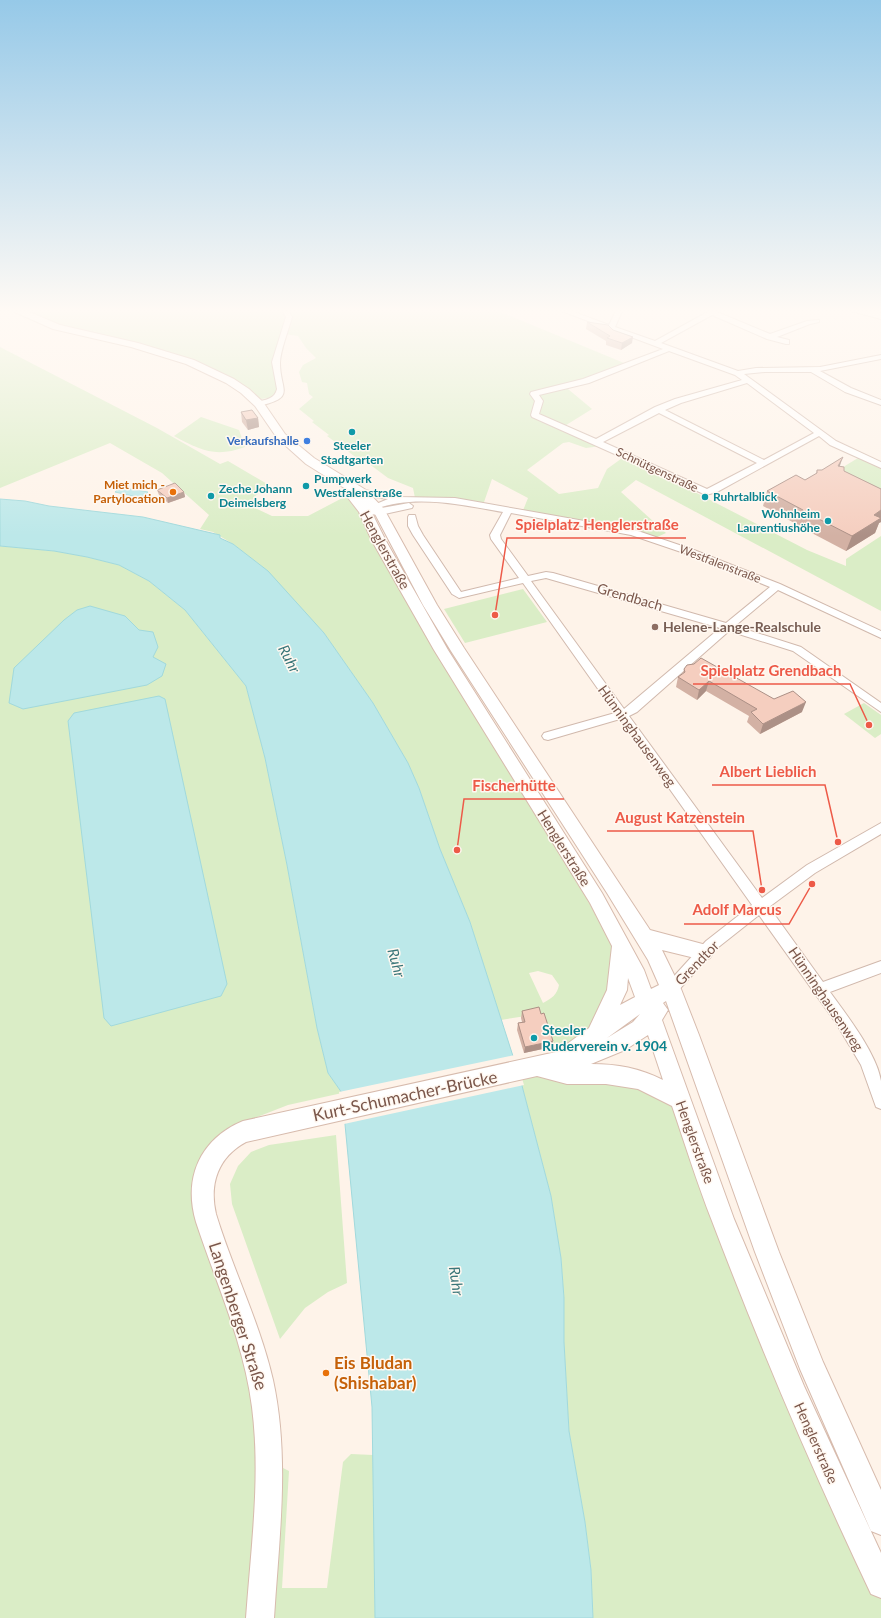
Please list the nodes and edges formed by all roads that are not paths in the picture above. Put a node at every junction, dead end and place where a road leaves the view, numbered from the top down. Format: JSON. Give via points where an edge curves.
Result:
{"nodes":[{"id":1,"x":235,"y":385,"type":"edge"},
{"id":2,"x":280,"y":385,"type":"edge"},
{"id":3,"x":572,"y":385,"type":"edge"},
{"id":4,"x":733,"y":385,"type":"edge"},
{"id":5,"x":751,"y":385,"type":"edge"},
{"id":6,"x":837,"y":385,"type":"edge"},
{"id":7,"x":264,"y":403,"type":"junction"},
{"id":8,"x":881,"y":403,"type":"edge"},
{"id":9,"x":658,"y":409,"type":"junction"},
{"id":10,"x":819,"y":433,"type":"junction"},
{"id":11,"x":596,"y":442,"type":"junction"},
{"id":12,"x":764,"y":463,"type":"junction"},
{"id":13,"x":881,"y":465,"type":"edge"},
{"id":14,"x":337,"y":480,"type":"junction"},
{"id":15,"x":362,"y":492,"type":"junction"},
{"id":16,"x":410,"y":499,"type":"junction"},
{"id":17,"x":433,"y":500,"type":"junction"},
{"id":18,"x":379,"y":511,"type":"junction"},
{"id":19,"x":507,"y":512,"type":"junction"},
{"id":20,"x":412,"y":517,"type":"dead end"},
{"id":21,"x":526,"y":580,"type":"junction"},
{"id":22,"x":777,"y":586,"type":"junction"},
{"id":23,"x":728,"y":626,"type":"junction"},
{"id":24,"x":881,"y":635,"type":"edge"},
{"id":25,"x":881,"y":708,"type":"edge"},
{"id":26,"x":622,"y":715,"type":"junction"},
{"id":27,"x":548,"y":736,"type":"dead end"},
{"id":28,"x":881,"y":828,"type":"edge"},
{"id":29,"x":762,"y":906,"type":"junction"},
{"id":30,"x":644,"y":937,"type":"junction"},
{"id":31,"x":621,"y":945,"type":"junction"},
{"id":32,"x":703,"y":952,"type":"junction"},
{"id":33,"x":881,"y":967,"type":"edge"},
{"id":34,"x":672,"y":989,"type":"junction"},
{"id":35,"x":821,"y":989,"type":"junction"},
{"id":36,"x":653,"y":1009,"type":"junction"},
{"id":37,"x":682,"y":1018,"type":"junction"},
{"id":38,"x":596,"y":1033,"type":"junction"},
{"id":39,"x":561,"y":1061,"type":"junction"},
{"id":40,"x":532,"y":1069,"type":"junction"},
{"id":41,"x":877,"y":1078,"type":"edge"},
{"id":42,"x":680,"y":1099,"type":"junction"},
{"id":43,"x":881,"y":1102,"type":"edge"},
{"id":44,"x":272,"y":1124,"type":"joint"},
{"id":45,"x":881,"y":1521,"type":"edge"},
{"id":46,"x":881,"y":1584,"type":"edge"},
{"id":47,"x":260,"y":1618,"type":"edge"}],
"edges":[{"from":1,"to":7,"type":"main road"},
{"from":2,"to":7,"type":"street","via":[[280,394]]},
{"from":3,"to":11,"type":"street","name":"Schnütgenstraße","via":[[534,394],[539,404],[534,411],[535,415]]},
{"from":4,"to":9,"type":"street","via":[[678,400]]},
{"from":5,"to":10,"type":"street"},
{"from":6,"to":8,"type":"street"},
{"from":7,"to":14,"type":"main road","via":[[280,436]]},
{"from":9,"to":11,"type":"street"},
{"from":9,"to":12,"type":"street"},
{"from":10,"to":12,"type":"street","name":"Schnütgenstraße"},
{"from":10,"to":13,"type":"street","via":[[839,446]]},
{"from":11,"to":12,"type":"street","name":"Schnütgenstraße","via":[[706,492]]},
{"from":14,"to":15,"type":"main road","name":"Henglerstraße"},
{"from":14,"to":18,"type":"main road","name":"Henglerstraße"},
{"from":15,"to":16,"type":"street","name":"Westfalenstraße"},
{"from":15,"to":18,"type":"main road","name":"Henglerstraße"},
{"from":16,"to":17,"type":"street","name":"Westfalenstraße"},
{"from":16,"to":18,"type":"street","name":"Westfalenstraße","via":[[389,501]]},
{"from":17,"to":18,"type":"street","name":"Westfalenstraße"},
{"from":17,"to":19,"type":"street","name":"Westfalenstraße","via":[[471,503]]},
{"from":18,"to":30,"type":"main road","name":"Henglerstraße","via":[[458,651]]},
{"from":18,"to":31,"type":"main road","name":"Henglerstraße","via":[[379,541],[441,650],[596,898]]},
{"from":19,"to":21,"type":"street","name":"Hünninghausenweg","via":[[495,535],[496,539]]},
{"from":19,"to":22,"type":"street","name":"Westfalenstraße","via":[[609,526],[654,538]]},
{"from":20,"to":21,"type":"street","name":"Grendbach","via":[[418,535],[459,595]]},
{"from":21,"to":23,"type":"street","name":"Grendbach","via":[[546,575],[553,576]]},
{"from":21,"to":26,"type":"street","name":"Hünninghausenweg"},
{"from":22,"to":23,"type":"street"},
{"from":22,"to":24,"type":"street","name":"Westfalenstraße"},
{"from":23,"to":25,"type":"street","name":"Grendbach","via":[[797,649]]},
{"from":23,"to":26,"type":"street"},
{"from":26,"to":27,"type":"street"},
{"from":26,"to":29,"type":"street","name":"Hünninghausenweg"},
{"from":28,"to":29,"type":"street","name":"Grendtor","via":[[812,869]]},
{"from":29,"to":32,"type":"street","name":"Grendtor"},
{"from":29,"to":35,"type":"street","name":"Hünninghausenweg"},
{"from":30,"to":32,"type":"main road"},
{"from":30,"to":34,"type":"main road","name":"Henglerstraße"},
{"from":31,"to":36,"type":"main road","name":"Henglerstraße"},
{"from":31,"to":38,"type":"main road","name":"Kurt-Schumacher-Brücke","via":[[617,990]]},
{"from":32,"to":34,"type":"street","name":"Grendtor"},
{"from":33,"to":35,"type":"street"},
{"from":34,"to":36,"type":"main road","name":"Kurt-Schumacher-Brücke"},
{"from":34,"to":37,"type":"main road","name":"Henglerstraße"},
{"from":35,"to":41,"type":"street","name":"Hünninghausenweg"},
{"from":36,"to":37,"type":"main road"},
{"from":36,"to":38,"type":"main road","name":"Kurt-Schumacher-Brücke","via":[[627,1011]]},
{"from":36,"to":39,"type":"main road","name":"Kurt-Schumacher-Brücke","via":[[632,1035],[568,1062]]},
{"from":36,"to":42,"type":"main road","name":"Henglerstraße"},
{"from":37,"to":45,"type":"main road","name":"Henglerstraße","via":[[767,1252],[813,1369]]},
{"from":38,"to":39,"type":"main road","name":"Kurt-Schumacher-Brücke"},
{"from":39,"to":40,"type":"main road","name":"Kurt-Schumacher-Brücke"},
{"from":40,"to":42,"type":"main road","name":"Kurt-Schumacher-Brücke","via":[[640,1079]]},
{"from":40,"to":44,"type":"main road","name":"Kurt-Schumacher-Brücke"},
{"from":41,"to":43,"type":"street","name":"Hünninghausenweg"},
{"from":42,"to":46,"type":"main road","name":"Henglerstraße","via":[[723,1220],[795,1395]]},
{"from":44,"to":47,"type":"main road","name":"Langenberger Straße","via":[[243,1132],[226,1142],[211,1160],[202,1188],[205,1214],[258,1372],[266,1417],[267,1500]]}]}
